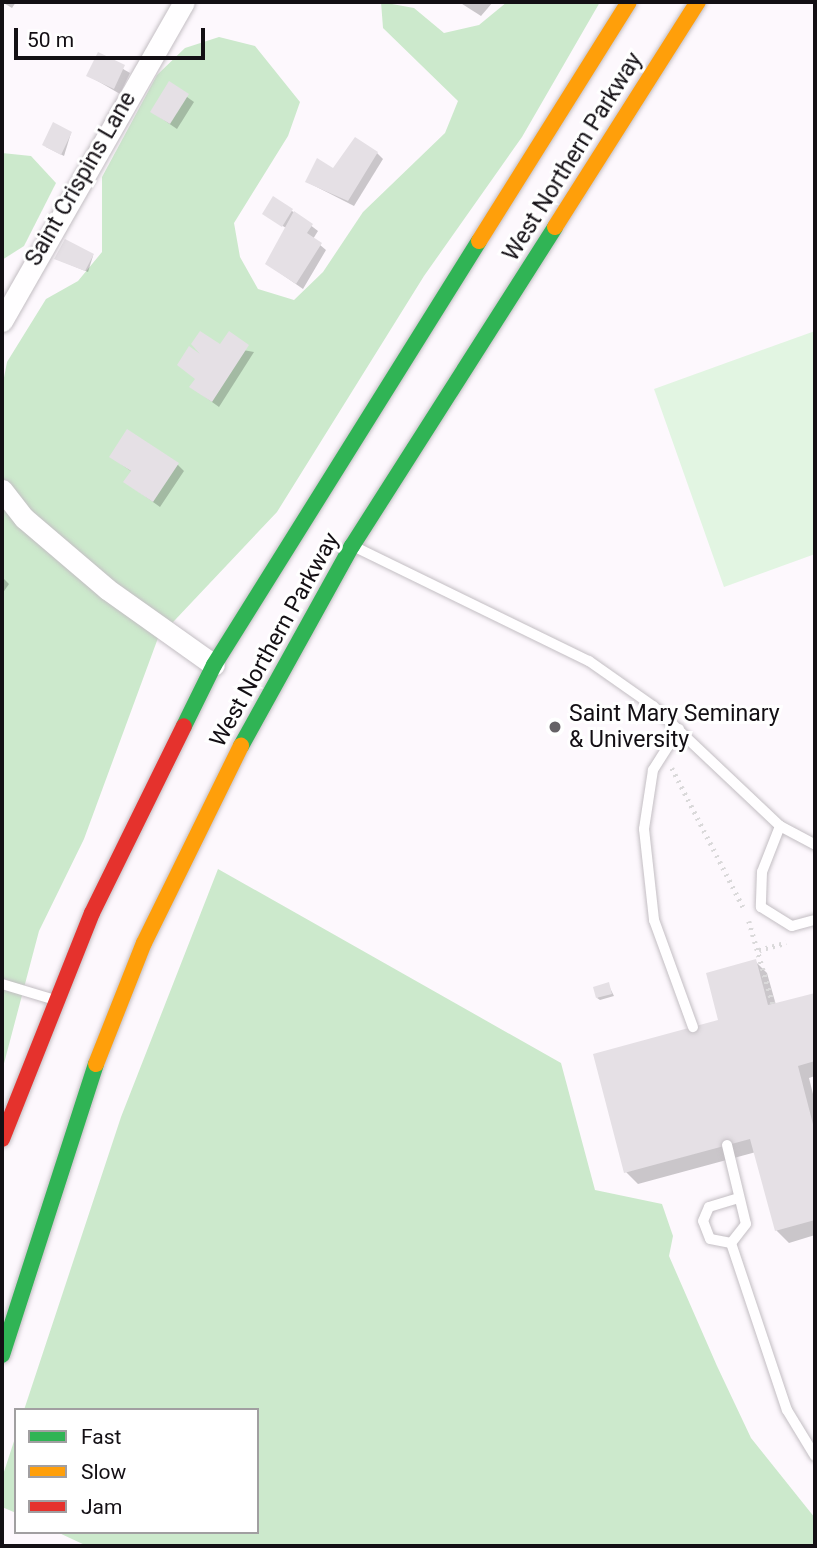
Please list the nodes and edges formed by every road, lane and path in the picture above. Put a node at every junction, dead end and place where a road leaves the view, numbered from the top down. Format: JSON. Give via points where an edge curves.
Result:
{"nodes":[{"id":1,"x":184,"y":2,"type":"edge"},
{"id":2,"x":629,"y":2,"type":"edge"},
{"id":3,"x":698,"y":2,"type":"edge"},
{"id":4,"x":2,"y":321,"type":"edge"},
{"id":5,"x":2,"y":490,"type":"edge"},
{"id":6,"x":352,"y":546,"type":"junction"},
{"id":7,"x":214,"y":665,"type":"junction"},
{"id":8,"x":679,"y":729,"type":"junction"},
{"id":9,"x":670,"y":764,"type":"dead end"},
{"id":10,"x":780,"y":826,"type":"junction"},
{"id":11,"x":815,"y":845,"type":"edge"},
{"id":12,"x":815,"y":920,"type":"edge"},
{"id":13,"x":2,"y":984,"type":"edge"},
{"id":14,"x":54,"y":1000,"type":"junction"},
{"id":15,"x":773,"y":1004,"type":"dead end"},
{"id":16,"x":693,"y":1027,"type":"dead end"},
{"id":17,"x":2,"y":1139,"type":"edge"},
{"id":18,"x":727,"y":1145,"type":"dead end"},
{"id":19,"x":739,"y":1198,"type":"junction"},
{"id":20,"x":730,"y":1243,"type":"junction"},
{"id":21,"x":2,"y":1355,"type":"edge"},
{"id":22,"x":815,"y":1456,"type":"edge"}],
"edges":[{"from":1,"to":4,"type":"street","name":"Saint Crispins Lane"},
{"from":2,"to":7,"type":"main road","name":"West Northern Parkway"},
{"from":3,"to":6,"type":"main road","name":"West Northern Parkway"},
{"from":5,"to":7,"type":"street","via":[[24,518],[107,589]]},
{"from":6,"to":8,"type":"lane","via":[[589,661]]},
{"from":6,"to":21,"type":"main road","name":"West Northern Parkway","via":[[258,712],[144,943],[90,1080]]},
{"from":7,"to":14,"type":"main road","name":"West Northern Parkway","via":[[129,830]]},
{"from":8,"to":10,"type":"lane"},
{"from":8,"to":16,"type":"lane","via":[[653,770],[644,829],[654,920]]},
{"from":9,"to":15,"type":"path","via":[[747,913]]},
{"from":10,"to":11,"type":"lane"},
{"from":10,"to":12,"type":"lane","via":[[762,872],[761,907],[792,926]]},
{"from":13,"to":14,"type":"lane"},
{"from":14,"to":17,"type":"main road","name":"West Northern Parkway"},
{"from":18,"to":19,"type":"lane"},
{"from":19,"to":20,"type":"lane","via":[[746,1224]]},
{"from":19,"to":20,"type":"lane","via":[[721,1198],[703,1220],[710,1239]]},
{"from":20,"to":22,"type":"lane","via":[[787,1410]]}]}
